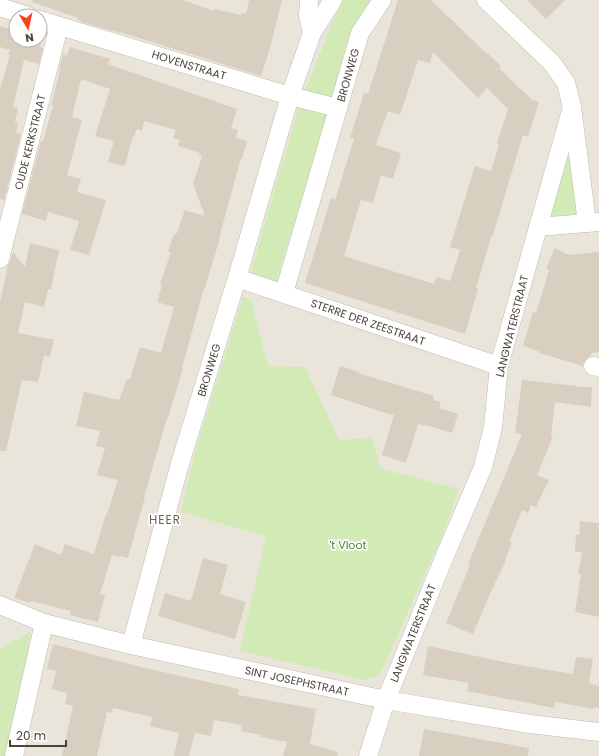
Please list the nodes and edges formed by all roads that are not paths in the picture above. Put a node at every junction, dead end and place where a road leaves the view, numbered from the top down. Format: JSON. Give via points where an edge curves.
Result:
{"nodes":[{"id":1,"x":309,"y":0,"type":"edge"},
{"id":2,"x":333,"y":0,"type":"edge"},
{"id":3,"x":382,"y":0,"type":"edge"},
{"id":4,"x":486,"y":0,"type":"edge"},
{"id":5,"x":48,"y":23,"type":"edge"},
{"id":6,"x":59,"y":26,"type":"junction"},
{"id":7,"x":312,"y":33,"type":"junction"},
{"id":8,"x":290,"y":96,"type":"junction"},
{"id":9,"x":572,"y":107,"type":"junction"},
{"id":10,"x":338,"y":108,"type":"junction"},
{"id":11,"x":593,"y":222,"type":"edge"},
{"id":12,"x":538,"y":227,"type":"junction"},
{"id":13,"x":0,"y":259,"type":"edge"},
{"id":14,"x":237,"y":278,"type":"junction"},
{"id":15,"x":284,"y":293,"type":"junction"},
{"id":16,"x":499,"y":366,"type":"junction"},
{"id":17,"x":0,"y":605,"type":"edge"},
{"id":18,"x":44,"y":623,"type":"junction"},
{"id":19,"x":131,"y":645,"type":"junction"},
{"id":20,"x":386,"y":700,"type":"junction"},
{"id":21,"x":599,"y":732,"type":"edge"},
{"id":22,"x":14,"y":756,"type":"edge"},
{"id":23,"x":368,"y":756,"type":"edge"}],
"edges":[{"from":1,"to":7,"type":"street","via":[[308,15]]},
{"from":2,"to":7,"type":"street","name":"BRONWEG"},
{"from":3,"to":10,"type":"street","name":"BRONWEG","via":[[360,33]]},
{"from":4,"to":9,"type":"street","via":[[552,62],[566,83]]},
{"from":5,"to":6,"type":"street","name":"HOVENSTRAAT"},
{"from":6,"to":8,"type":"street","name":"HOVENSTRAAT"},
{"from":6,"to":13,"type":"street","name":"OUDE KERKSTRAAT"},
{"from":7,"to":8,"type":"street","name":"BRONWEG"},
{"from":8,"to":10,"type":"street","name":"HOVENSTRAAT"},
{"from":8,"to":14,"type":"street","name":"BRONWEG"},
{"from":9,"to":11,"type":"street"},
{"from":9,"to":12,"type":"street","name":"LANGWATERSTRAAT"},
{"from":10,"to":15,"type":"street","name":"BRONWEG"},
{"from":11,"to":12,"type":"street"},
{"from":12,"to":16,"type":"street","name":"LANGWATERSTRAAT"},
{"from":14,"to":15,"type":"street","name":"STERRE DER ZEESTRAAT"},
{"from":14,"to":19,"type":"street","name":"BRONWEG","via":[[179,467]]},
{"from":15,"to":16,"type":"street","name":"STERRE DER ZEESTRAAT"},
{"from":16,"to":20,"type":"street","name":"LANGWATERSTRAAT","via":[[493,427],[483,467]]},
{"from":17,"to":18,"type":"street","name":"SINT JOSEPHSTRAAT"},
{"from":18,"to":19,"type":"street","name":"SINT JOSEPHSTRAAT"},
{"from":18,"to":22,"type":"street"},
{"from":19,"to":20,"type":"street","name":"SINT JOSEPHSTRAAT"},
{"from":20,"to":21,"type":"street","name":"SINT JOSEPHSTRAAT","via":[[530,724]]},
{"from":20,"to":23,"type":"street","name":"LANGWATERSTRAAT"}]}
